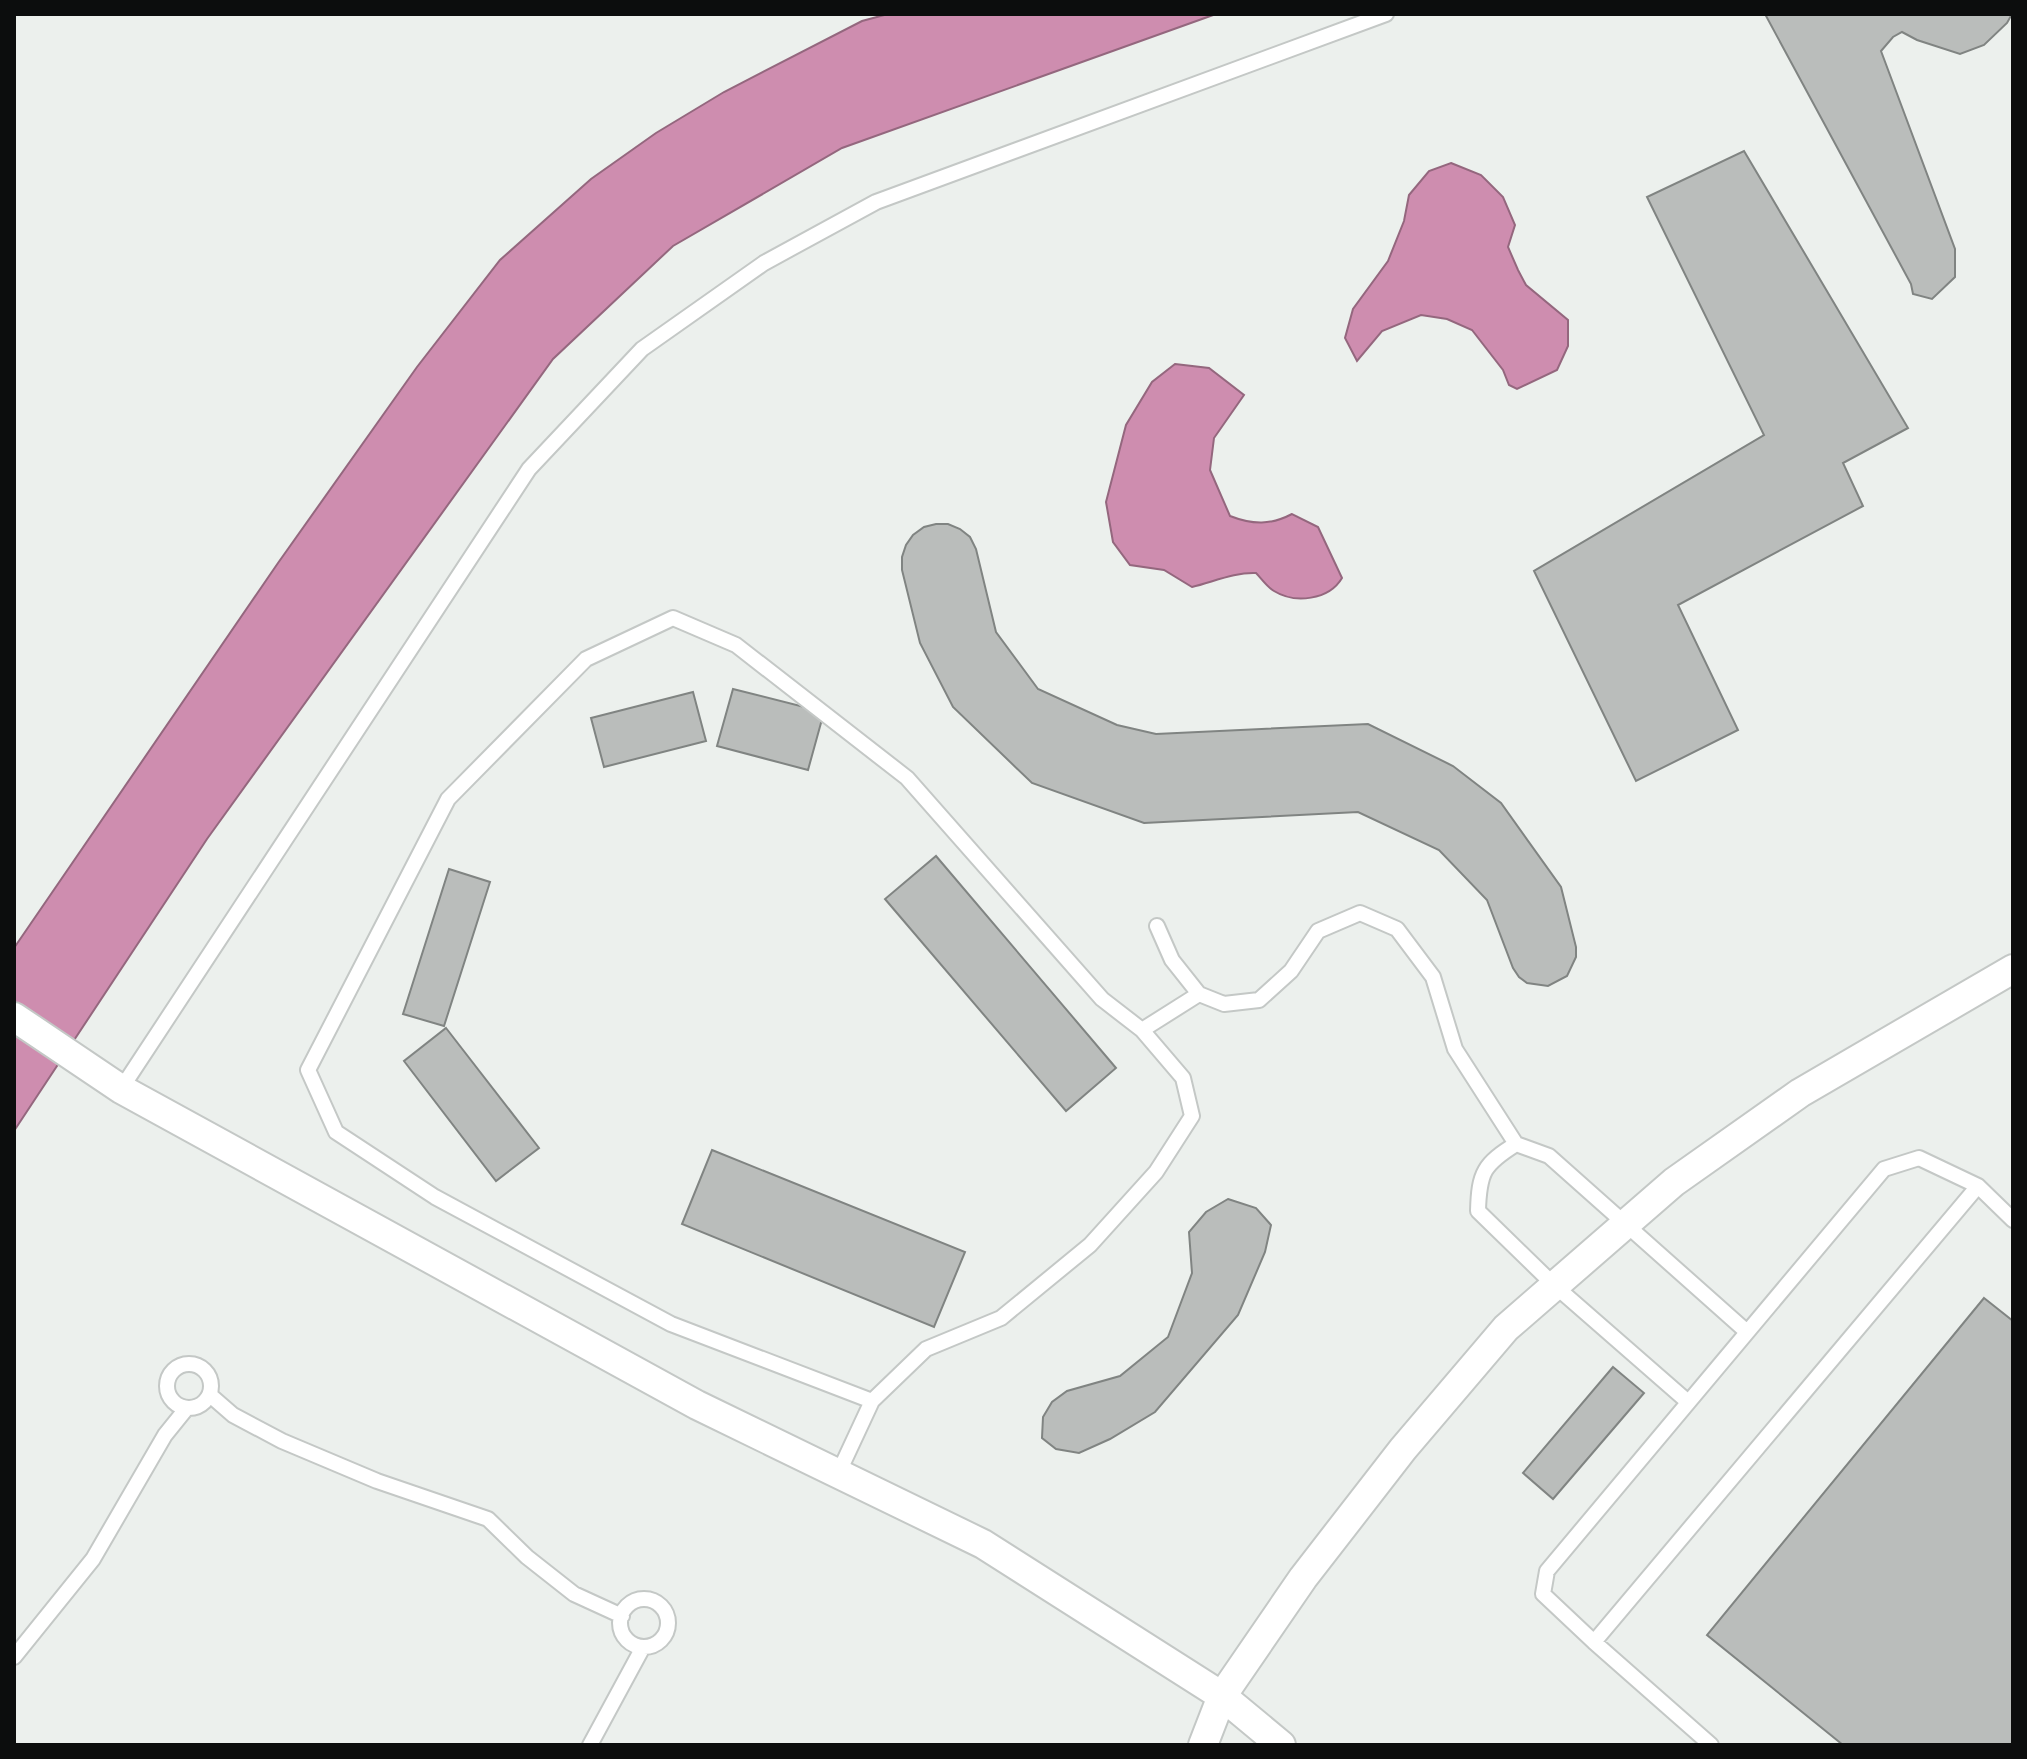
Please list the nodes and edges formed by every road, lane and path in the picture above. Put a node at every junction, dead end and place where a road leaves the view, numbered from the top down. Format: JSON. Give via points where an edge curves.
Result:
{"nodes":[{"id":1,"x":1386,"y":14,"type":"edge"},
{"id":2,"x":1157,"y":926,"type":"dead end"},
{"id":3,"x":2013,"y":969,"type":"edge"},
{"id":4,"x":1199,"y":994,"type":"junction"},
{"id":5,"x":14,"y":1017,"type":"edge"},
{"id":6,"x":1142,"y":1030,"type":"junction"},
{"id":7,"x":121,"y":1089,"type":"junction"},
{"id":8,"x":1516,"y":1144,"type":"junction"},
{"id":9,"x":1978,"y":1186,"type":"junction"},
{"id":10,"x":2013,"y":1220,"type":"edge"},
{"id":11,"x":1625,"y":1224,"type":"junction"},
{"id":12,"x":1554,"y":1285,"type":"junction"},
{"id":13,"x":1747,"y":1332,"type":"junction"},
{"id":14,"x":210,"y":1395,"type":"junction"},
{"id":15,"x":872,"y":1401,"type":"junction"},
{"id":16,"x":1688,"y":1402,"type":"junction"},
{"id":17,"x":186,"y":1409,"type":"junction"},
{"id":18,"x":838,"y":1474,"type":"junction"},
{"id":19,"x":622,"y":1616,"type":"junction"},
{"id":20,"x":1594,"y":1642,"type":"junction"},
{"id":21,"x":642,"y":1649,"type":"junction"},
{"id":22,"x":14,"y":1657,"type":"edge"},
{"id":23,"x":1222,"y":1696,"type":"junction"},
{"id":24,"x":590,"y":1745,"type":"edge"},
{"id":25,"x":1203,"y":1745,"type":"edge"},
{"id":26,"x":1281,"y":1745,"type":"edge"},
{"id":27,"x":1711,"y":1745,"type":"edge"}],
"edges":[{"from":1,"to":7,"type":"lane","via":[[876,202],[764,263],[642,349],[529,469]]},
{"from":2,"to":4,"type":"lane","via":[[1172,960]]},
{"from":3,"to":11,"type":"street","via":[[1800,1093],[1674,1182]]},
{"from":4,"to":6,"type":"lane"},
{"from":4,"to":8,"type":"lane","via":[[1224,1004],[1259,1000],[1291,971],[1318,931],[1360,913],[1397,929],[1433,977],[1455,1049]]},
{"from":5,"to":7,"type":"street"},
{"from":6,"to":15,"type":"lane","via":[[1183,1078],[1192,1116],[1156,1172],[1090,1245],[1001,1318],[926,1349]]},
{"from":6,"to":15,"type":"lane","via":[[1102,999],[907,778],[736,645],[673,618],[586,659],[448,799],[308,1070],[336,1132],[435,1197],[671,1324]]},
{"from":7,"to":18,"type":"street","via":[[697,1405]]},
{"from":8,"to":11,"type":"lane","via":[[1549,1156]]},
{"from":8,"to":12,"type":"lane","via":[[1491,1160],[1479,1186],[1478,1211]]},
{"from":9,"to":10,"type":"lane"},
{"from":9,"to":13,"type":"lane","via":[[1919,1158],[1884,1169]]},
{"from":9,"to":20,"type":"lane"},
{"from":11,"to":12,"type":"street"},
{"from":11,"to":13,"type":"lane"},
{"from":12,"to":16,"type":"lane"},
{"from":12,"to":23,"type":"street","via":[[1506,1328],[1403,1449],[1303,1578]]},
{"from":13,"to":16,"type":"lane"},
{"from":14,"to":17,"type":"lane","via":[[200,1406]]},
{"from":14,"to":17,"type":"lane","via":[[211,1381],[204,1369],[191,1363],[177,1366],[166,1391],[173,1403]]},
{"from":14,"to":19,"type":"lane","via":[[233,1415],[282,1441],[488,1519],[574,1594]]},
{"from":15,"to":18,"type":"lane"},
{"from":16,"to":20,"type":"lane","via":[[1547,1571],[1543,1594]]},
{"from":17,"to":22,"type":"lane","via":[[165,1435],[93,1559]]},
{"from":18,"to":23,"type":"street","via":[[983,1544]]},
{"from":19,"to":21,"type":"lane","via":[[625,1640]]},
{"from":19,"to":21,"type":"lane","via":[[628,1604],[646,1598],[664,1607],[670,1625],[661,1642]]},
{"from":20,"to":27,"type":"lane"},
{"from":21,"to":24,"type":"lane"},
{"from":23,"to":25,"type":"street"},
{"from":23,"to":26,"type":"street"}]}
